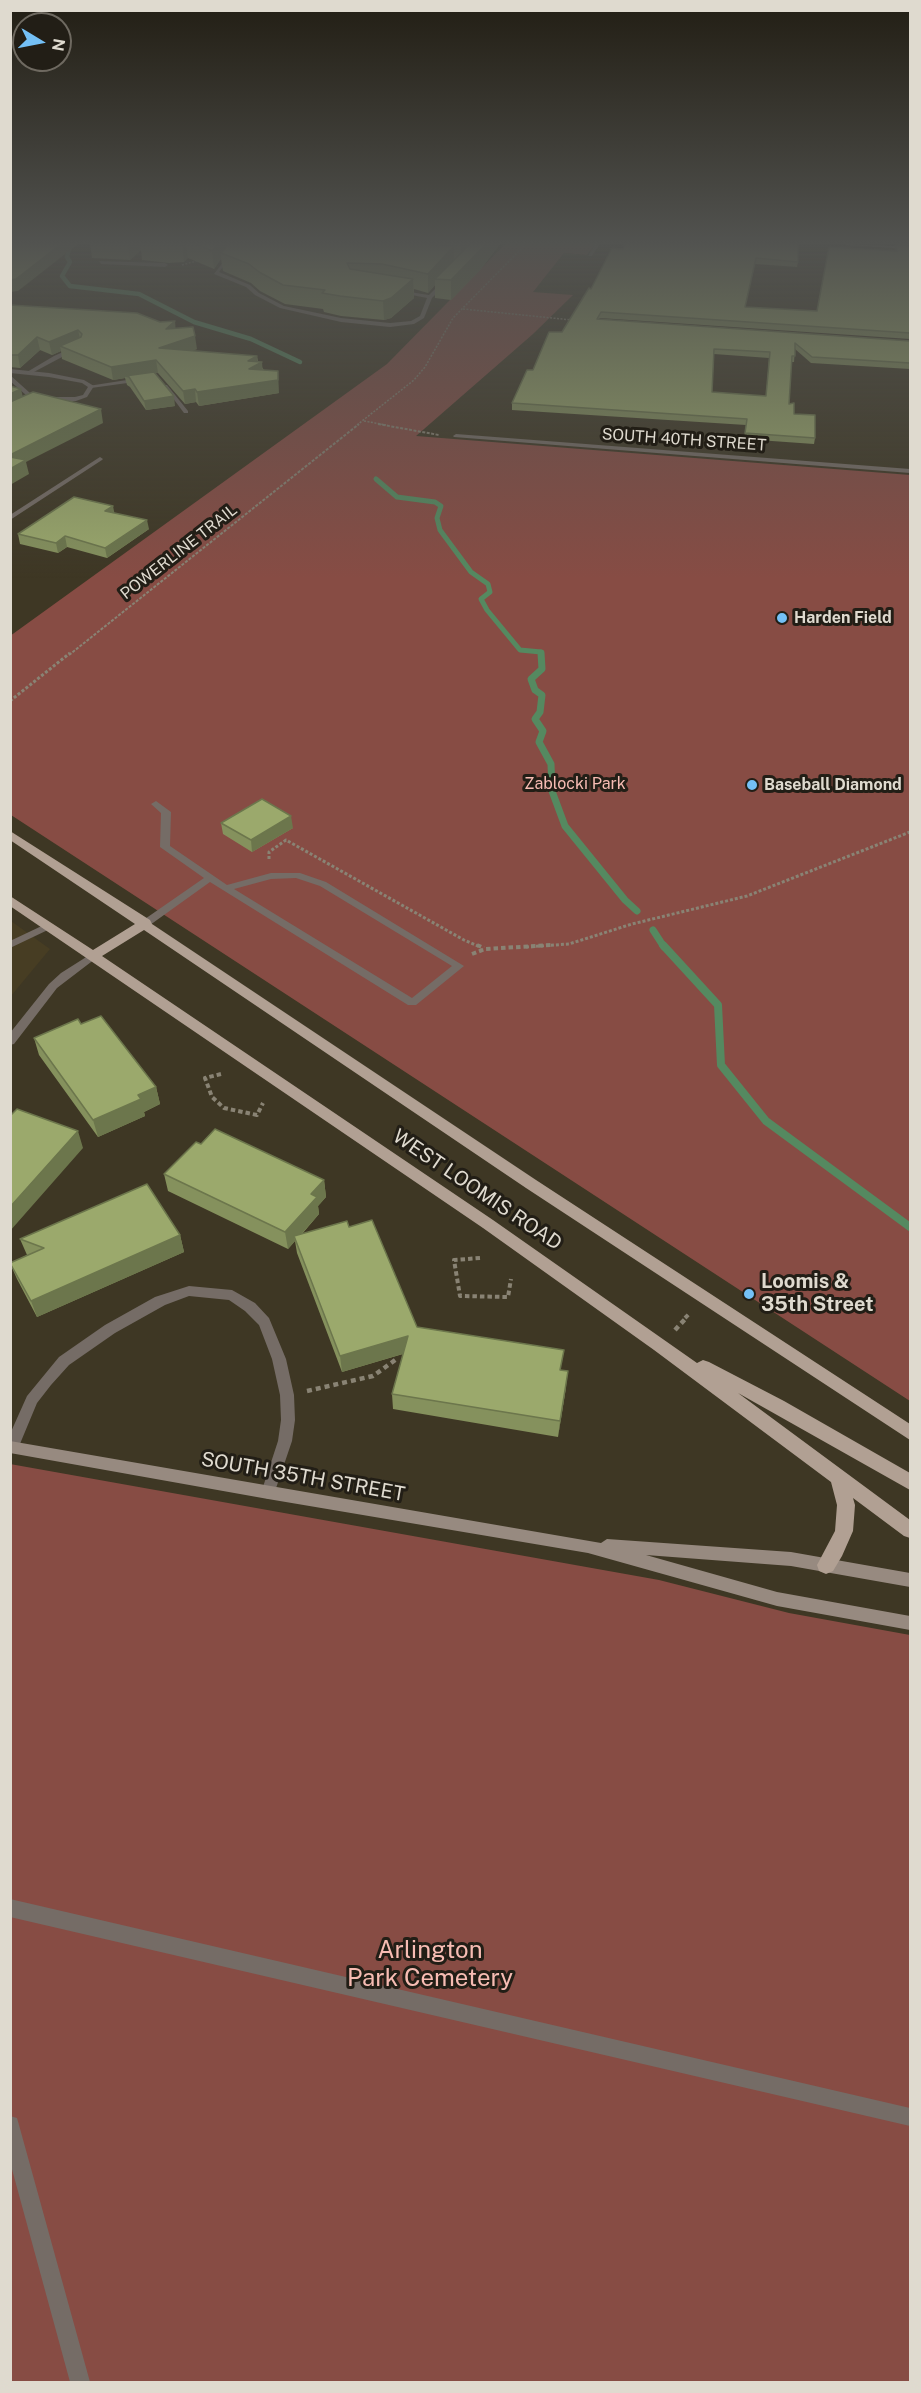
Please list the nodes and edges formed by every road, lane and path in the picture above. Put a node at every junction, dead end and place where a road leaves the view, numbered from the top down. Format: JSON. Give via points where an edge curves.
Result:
{"nodes":[{"id":1,"x":59,"y":356,"type":"edge"},
{"id":2,"x":431,"y":356,"type":"edge"},
{"id":3,"x":10,"y":370,"type":"edge"},
{"id":4,"x":30,"y":372,"type":"junction"},
{"id":5,"x":10,"y":377,"type":"edge"},
{"id":6,"x":158,"y":377,"type":"edge"},
{"id":7,"x":146,"y":379,"type":"edge"},
{"id":8,"x":91,"y":386,"type":"junction"},
{"id":9,"x":42,"y":398,"type":"junction"},
{"id":10,"x":32,"y":403,"type":"edge"},
{"id":11,"x":186,"y":412,"type":"dead end"},
{"id":12,"x":363,"y":421,"type":"junction"},
{"id":13,"x":456,"y":436,"type":"joint"},
{"id":14,"x":100,"y":459,"type":"dead end"},
{"id":15,"x":910,"y":471,"type":"edge"},
{"id":16,"x":10,"y":518,"type":"edge"},
{"id":17,"x":10,"y":701,"type":"edge"},
{"id":18,"x":156,"y":804,"type":"dead end"},
{"id":19,"x":910,"y":832,"type":"edge"},
{"id":20,"x":10,"y":834,"type":"edge"},
{"id":21,"x":210,"y":878,"type":"junction"},
{"id":22,"x":226,"y":888,"type":"junction"},
{"id":23,"x":10,"y":900,"type":"edge"},
{"id":24,"x":146,"y":923,"type":"junction"},
{"id":25,"x":48,"y":926,"type":"junction"},
{"id":26,"x":10,"y":945,"type":"edge"},
{"id":27,"x":92,"y":957,"type":"junction"},
{"id":28,"x":453,"y":962,"type":"junction"},
{"id":29,"x":10,"y":1041,"type":"edge"},
{"id":30,"x":221,"y":1074,"type":"dead end"},
{"id":31,"x":263,"y":1103,"type":"dead end"},
{"id":32,"x":480,"y":1258,"type":"dead end"},
{"id":33,"x":511,"y":1279,"type":"dead end"},
{"id":34,"x":693,"y":1311,"type":"dead end"},
{"id":35,"x":675,"y":1330,"type":"dead end"},
{"id":36,"x":660,"y":1345,"type":"junction"},
{"id":37,"x":398,"y":1358,"type":"edge"},
{"id":38,"x":287,"y":1395,"type":"junction"},
{"id":39,"x":910,"y":1433,"type":"edge"},
{"id":40,"x":11,"y":1447,"type":"edge"},
{"id":41,"x":838,"y":1475,"type":"junction"},
{"id":42,"x":910,"y":1482,"type":"edge"},
{"id":43,"x":268,"y":1493,"type":"junction"},
{"id":44,"x":910,"y":1530,"type":"edge"},
{"id":45,"x":588,"y":1546,"type":"junction"},
{"id":46,"x":826,"y":1565,"type":"junction"},
{"id":47,"x":910,"y":1580,"type":"edge"},
{"id":48,"x":910,"y":1623,"type":"edge"},
{"id":49,"x":10,"y":1908,"type":"edge"},
{"id":50,"x":910,"y":2117,"type":"edge"},
{"id":51,"x":10,"y":2125,"type":"edge"},
{"id":52,"x":80,"y":2382,"type":"edge"}],
"edges":[{"from":1,"to":4,"type":"street"},
{"from":2,"to":12,"type":"path","name":"POWERLINE TRAIL","via":[[414,380]]},
{"from":3,"to":4,"type":"street"},
{"from":4,"to":8,"type":"street"},
{"from":5,"to":9,"type":"street","via":[[28,394]]},
{"from":6,"to":11,"type":"street"},
{"from":7,"to":8,"type":"street"},
{"from":8,"to":9,"type":"street","via":[[85,396],[76,399]]},
{"from":9,"to":10,"type":"street"},
{"from":12,"to":13,"type":"path"},
{"from":12,"to":17,"type":"path","name":"POWERLINE TRAIL"},
{"from":13,"to":15,"type":"street","name":"SOUTH 40TH STREET"},
{"from":14,"to":16,"type":"street"},
{"from":18,"to":21,"type":"street","via":[[166,812],[165,847]]},
{"from":19,"to":28,"type":"path","via":[[747,896],[569,944],[485,948]]},
{"from":20,"to":24,"type":"main road","name":"WEST LOOMIS ROAD"},
{"from":21,"to":22,"type":"street"},
{"from":21,"to":24,"type":"street"},
{"from":22,"to":28,"type":"street","via":[[271,876],[297,875],[323,884]]},
{"from":22,"to":28,"type":"street","via":[[412,1003],[459,966]]},
{"from":23,"to":25,"type":"main road","name":"WEST LOOMIS ROAD"},
{"from":24,"to":27,"type":"main road"},
{"from":24,"to":39,"type":"main road","name":"WEST LOOMIS ROAD","via":[[531,1184]]},
{"from":25,"to":26,"type":"street"},
{"from":25,"to":27,"type":"main road","name":"WEST LOOMIS ROAD"},
{"from":27,"to":29,"type":"street","via":[[53,987]]},
{"from":27,"to":36,"type":"main road","name":"WEST LOOMIS ROAD","via":[[478,1217]]},
{"from":30,"to":31,"type":"path","via":[[205,1078],[219,1104],[257,1115]]},
{"from":32,"to":33,"type":"path","via":[[454,1260],[460,1296],[508,1297]]},
{"from":34,"to":35,"type":"path"},
{"from":36,"to":41,"type":"main road","name":"WEST LOOMIS ROAD"},
{"from":36,"to":42,"type":"main road","via":[[778,1406]]},
{"from":37,"to":38,"type":"path","via":[[373,1376]]},
{"from":38,"to":40,"type":"street","via":[[279,1359],[264,1322],[250,1307],[232,1295],[189,1292],[160,1301],[64,1361],[33,1400]]},
{"from":38,"to":43,"type":"street","via":[[285,1442]]},
{"from":40,"to":43,"type":"street","name":"SOUTH 35TH STREET"},
{"from":41,"to":44,"type":"main road","name":"WEST LOOMIS ROAD"},
{"from":41,"to":46,"type":"main road","via":[[846,1505],[844,1531]]},
{"from":43,"to":45,"type":"street","name":"SOUTH 35TH STREET"},
{"from":45,"to":46,"type":"street","name":"SOUTH 35TH STREET","via":[[717,1553]]},
{"from":45,"to":48,"type":"street","name":"SOUTH 35TH STREET","via":[[777,1599]]},
{"from":46,"to":47,"type":"street","name":"SOUTH 35TH STREET"},
{"from":49,"to":50,"type":"street"},
{"from":51,"to":52,"type":"street"}]}
